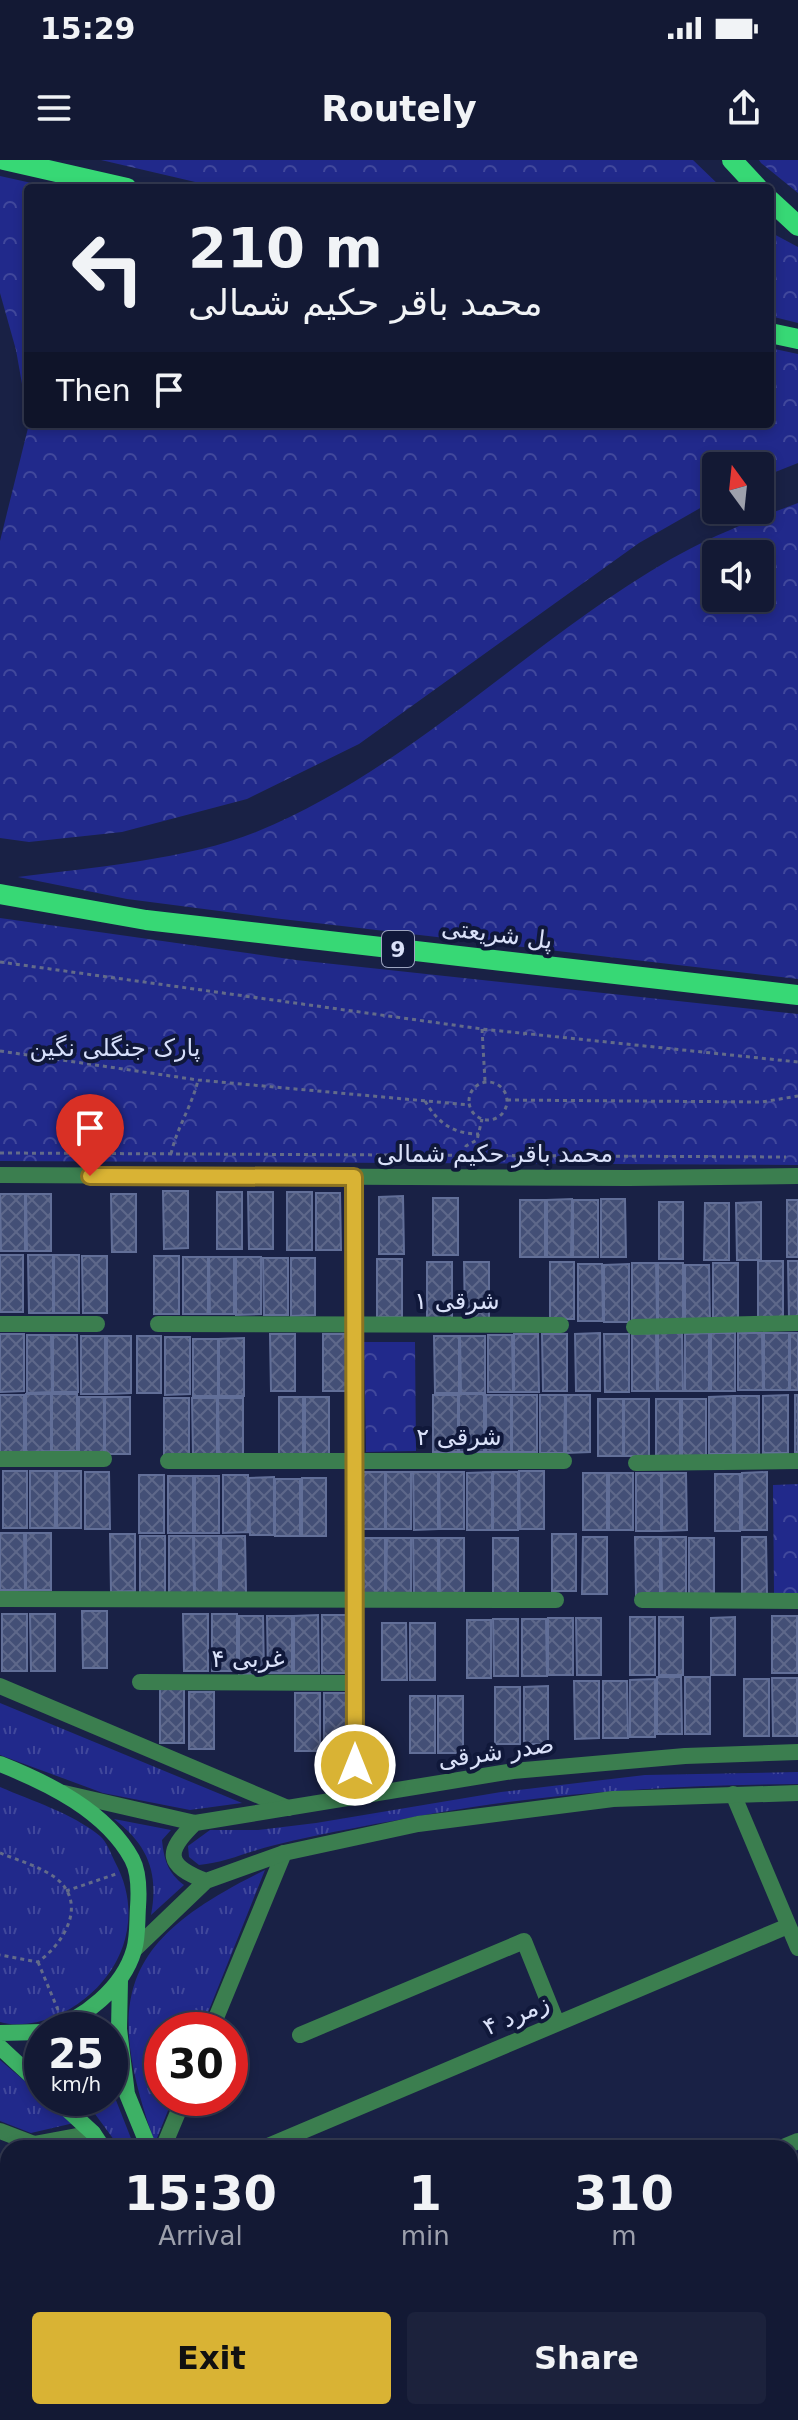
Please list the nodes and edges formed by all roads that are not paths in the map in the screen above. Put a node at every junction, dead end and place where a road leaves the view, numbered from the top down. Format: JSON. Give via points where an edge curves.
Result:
{"nodes":[{"id":1,"x":4,"y":160,"type":"edge"},
{"id":2,"x":732,"y":160,"type":"edge"},
{"id":3,"x":109,"y":184,"type":"edge"},
{"id":4,"x":754,"y":184,"type":"edge"},
{"id":5,"x":774,"y":204,"type":"edge"},
{"id":6,"x":798,"y":226,"type":"edge"},
{"id":7,"x":774,"y":334,"type":"edge"},
{"id":8,"x":798,"y":339,"type":"edge"},
{"id":9,"x":0,"y":894,"type":"edge"},
{"id":10,"x":798,"y":995,"type":"edge"},
{"id":11,"x":0,"y":1175,"type":"edge"},
{"id":12,"x":798,"y":1176,"type":"edge"},
{"id":13,"x":354,"y":1177,"type":"junction"},
{"id":14,"x":798,"y":1323,"type":"edge"},
{"id":15,"x":0,"y":1324,"type":"edge"},
{"id":16,"x":97,"y":1324,"type":"dead end"},
{"id":17,"x":158,"y":1324,"type":"dead end"},
{"id":18,"x":354,"y":1325,"type":"junction"},
{"id":19,"x":561,"y":1325,"type":"dead end"},
{"id":20,"x":634,"y":1327,"type":"dead end"},
{"id":21,"x":0,"y":1459,"type":"edge"},
{"id":22,"x":104,"y":1459,"type":"dead end"},
{"id":23,"x":168,"y":1461,"type":"dead end"},
{"id":24,"x":355,"y":1461,"type":"junction"},
{"id":25,"x":564,"y":1461,"type":"dead end"},
{"id":26,"x":798,"y":1461,"type":"edge"},
{"id":27,"x":636,"y":1463,"type":"dead end"},
{"id":28,"x":0,"y":1599,"type":"edge"},
{"id":29,"x":355,"y":1600,"type":"junction"},
{"id":30,"x":556,"y":1600,"type":"dead end"},
{"id":31,"x":642,"y":1600,"type":"dead end"},
{"id":32,"x":798,"y":1601,"type":"edge"},
{"id":33,"x":140,"y":1682,"type":"dead end"},
{"id":34,"x":355,"y":1683,"type":"junction"},
{"id":35,"x":0,"y":1686,"type":"edge"},
{"id":36,"x":798,"y":1752,"type":"edge"},
{"id":37,"x":0,"y":1764,"type":"edge"},
{"id":38,"x":355,"y":1765,"type":"dead end"},
{"id":39,"x":62,"y":1792,"type":"junction"},
{"id":40,"x":798,"y":1793,"type":"edge"},
{"id":41,"x":733,"y":1794,"type":"junction"},
{"id":42,"x":288,"y":1808,"type":"junction"},
{"id":43,"x":195,"y":1823,"type":"junction"},
{"id":44,"x":284,"y":1853,"type":"junction"},
{"id":45,"x":206,"y":1881,"type":"junction"},
{"id":46,"x":788,"y":1926,"type":"junction"},
{"id":47,"x":798,"y":1948,"type":"edge"},
{"id":48,"x":135,"y":1949,"type":"junction"},
{"id":49,"x":120,"y":1980,"type":"junction"},
{"id":50,"x":85,"y":2012,"type":"edge"},
{"id":51,"x":119,"y":2012,"type":"edge"},
{"id":52,"x":218,"y":2012,"type":"edge"},
{"id":53,"x":557,"y":2023,"type":"junction"},
{"id":54,"x":24,"y":2032,"type":"edge"},
{"id":55,"x":0,"y":2033,"type":"edge"},
{"id":56,"x":300,"y":2035,"type":"dead end"},
{"id":57,"x":0,"y":2047,"type":"edge"},
{"id":58,"x":24,"y":2069,"type":"edge"},
{"id":59,"x":128,"y":2096,"type":"edge"},
{"id":60,"x":75,"y":2116,"type":"edge"},
{"id":61,"x":82,"y":2116,"type":"edge"},
{"id":62,"x":176,"y":2116,"type":"edge"},
{"id":63,"x":0,"y":2131,"type":"edge"},
{"id":64,"x":93,"y":2133,"type":"junction"},
{"id":65,"x":24,"y":2140,"type":"edge"},
{"id":66,"x":55,"y":2140,"type":"edge"},
{"id":67,"x":98,"y":2140,"type":"edge"},
{"id":68,"x":146,"y":2140,"type":"edge"},
{"id":69,"x":166,"y":2140,"type":"edge"},
{"id":70,"x":282,"y":2140,"type":"edge"}],
"edges":[{"from":1,"to":3,"type":"main road"},
{"from":2,"to":4,"type":"main road"},
{"from":5,"to":6,"type":"main road"},
{"from":7,"to":8,"type":"main road"},
{"from":9,"to":10,"type":"main road","name":"پل شریعتی","number":"9","via":[[146,920]]},
{"from":11,"to":13,"type":"street","name":"محمد باقر حکیم شمالی"},
{"from":12,"to":13,"type":"street","name":"محمد باقر حکیم شمالی"},
{"from":13,"to":18,"type":"street"},
{"from":14,"to":20,"type":"street"},
{"from":15,"to":16,"type":"street"},
{"from":17,"to":18,"type":"street","name":"۱ شرقی"},
{"from":18,"to":19,"type":"street","name":"۱ شرقی"},
{"from":18,"to":24,"type":"street"},
{"from":21,"to":22,"type":"street"},
{"from":23,"to":24,"type":"street","name":"۲ شرقی"},
{"from":24,"to":25,"type":"street","name":"۲ شرقی"},
{"from":24,"to":29,"type":"street"},
{"from":26,"to":27,"type":"street"},
{"from":28,"to":29,"type":"street"},
{"from":29,"to":30,"type":"street"},
{"from":29,"to":34,"type":"street"},
{"from":31,"to":32,"type":"street"},
{"from":33,"to":34,"type":"street","name":"۴ غربی"},
{"from":34,"to":38,"type":"street"},
{"from":35,"to":42,"type":"street"},
{"from":36,"to":42,"type":"street","name":"صدر شرقی","via":[[513,1771]]},
{"from":37,"to":39,"type":"main road"},
{"from":39,"to":43,"type":"street","name":"صدر شرقی"},
{"from":39,"to":48,"type":"main road","via":[[101,1822],[133,1860],[139,1892]]},
{"from":40,"to":41,"type":"street"},
{"from":41,"to":44,"type":"street","via":[[613,1799],[448,1820]]},
{"from":41,"to":46,"type":"street"},
{"from":42,"to":43,"type":"street","name":"صدر شرقی"},
{"from":43,"to":45,"type":"street","via":[[176,1841],[173,1857],[186,1873]]},
{"from":44,"to":45,"type":"street"},
{"from":44,"to":52,"type":"street"},
{"from":45,"to":48,"type":"street"},
{"from":46,"to":47,"type":"street"},
{"from":46,"to":53,"type":"street","name":"زمرد ۴"},
{"from":48,"to":49,"type":"main road"},
{"from":49,"to":50,"type":"main road"},
{"from":49,"to":51,"type":"main road"},
{"from":53,"to":56,"type":"street","via":[[524,1941]]},
{"from":53,"to":70,"type":"street","name":"زمرد ۴"},
{"from":54,"to":55,"type":"main road"},
{"from":57,"to":58,"type":"main road"},
{"from":59,"to":68,"type":"main road"},
{"from":60,"to":64,"type":"main road"},
{"from":61,"to":64,"type":"main road"},
{"from":62,"to":69,"type":"street"},
{"from":63,"to":65,"type":"street"},
{"from":64,"to":66,"type":"street"},
{"from":64,"to":67,"type":"main road"}]}
